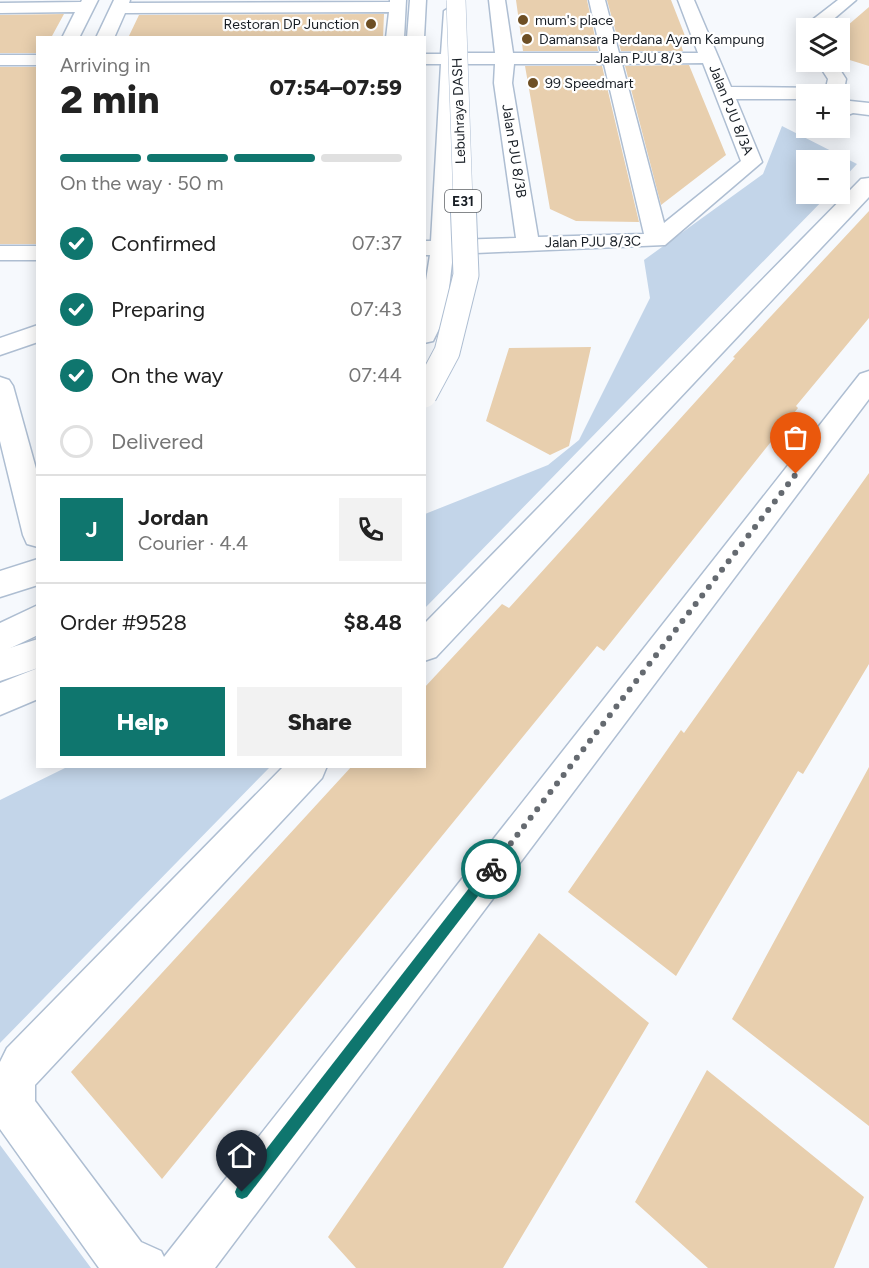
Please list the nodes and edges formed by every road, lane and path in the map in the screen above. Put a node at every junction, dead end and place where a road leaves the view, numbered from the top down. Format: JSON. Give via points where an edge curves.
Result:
{"nodes":[{"id":1,"x":418,"y":0,"type":"edge"},
{"id":2,"x":437,"y":0,"type":"edge"},
{"id":3,"x":454,"y":0,"type":"edge"},
{"id":4,"x":497,"y":0,"type":"edge"},
{"id":5,"x":597,"y":0,"type":"edge"},
{"id":6,"x":686,"y":0,"type":"edge"},
{"id":7,"x":848,"y":0,"type":"edge"},
{"id":8,"x":398,"y":3,"type":"edge"},
{"id":9,"x":88,"y":4,"type":"edge"},
{"id":10,"x":120,"y":4,"type":"edge"},
{"id":11,"x":0,"y":8,"type":"edge"},
{"id":12,"x":826,"y":18,"type":"edge"},
{"id":13,"x":71,"y":36,"type":"edge"},
{"id":14,"x":106,"y":36,"type":"edge"},
{"id":15,"x":395,"y":36,"type":"edge"},
{"id":16,"x":416,"y":36,"type":"edge"},
{"id":17,"x":596,"y":55,"type":"junction"},
{"id":18,"x":710,"y":58,"type":"junction"},
{"id":19,"x":436,"y":59,"type":"edge"},
{"id":20,"x":505,"y":59,"type":"junction"},
{"id":21,"x":0,"y":60,"type":"edge"},
{"id":22,"x":36,"y":60,"type":"edge"},
{"id":23,"x":724,"y":93,"type":"junction"},
{"id":24,"x":796,"y":98,"type":"edge"},
{"id":25,"x":731,"y":112,"type":"junction"},
{"id":26,"x":796,"y":112,"type":"edge"},
{"id":27,"x":752,"y":162,"type":"joint"},
{"id":28,"x":869,"y":184,"type":"edge"},
{"id":29,"x":657,"y":240,"type":"junction"},
{"id":30,"x":528,"y":243,"type":"junction"},
{"id":31,"x":433,"y":248,"type":"edge"},
{"id":32,"x":0,"y":253,"type":"edge"},
{"id":33,"x":36,"y":253,"type":"edge"},
{"id":34,"x":426,"y":331,"type":"edge"},
{"id":35,"x":36,"y":334,"type":"edge"},
{"id":36,"x":0,"y":347,"type":"edge"},
{"id":37,"x":869,"y":380,"type":"edge"},
{"id":38,"x":0,"y":386,"type":"edge"},
{"id":39,"x":426,"y":391,"type":"edge"},
{"id":40,"x":18,"y":452,"type":"edge"},
{"id":41,"x":36,"y":527,"type":"edge"},
{"id":42,"x":36,"y":573,"type":"edge"},
{"id":43,"x":0,"y":584,"type":"edge"},
{"id":44,"x":36,"y":620,"type":"edge"},
{"id":45,"x":0,"y":639,"type":"edge"},
{"id":46,"x":426,"y":644,"type":"edge"},
{"id":47,"x":36,"y":654,"type":"edge"},
{"id":48,"x":0,"y":666,"type":"edge"},
{"id":49,"x":36,"y":683,"type":"edge"},
{"id":50,"x":0,"y":699,"type":"edge"},
{"id":51,"x":307,"y":768,"type":"edge"},
{"id":52,"x":144,"y":1268,"type":"edge"},
{"id":53,"x":184,"y":1268,"type":"edge"}],
"edges":[{"from":1,"to":16,"type":"main road"},
{"from":2,"to":19,"type":"main road"},
{"from":3,"to":19,"type":"main road"},
{"from":3,"to":39,"type":"main road","name":"Lebuhraya DASH","number":"E31","bridge":true,"via":[[466,275],[447,352]]},
{"from":4,"to":20,"type":"main road"},
{"from":5,"to":17,"type":"main road"},
{"from":6,"to":18,"type":"main road"},
{"from":7,"to":12,"type":"main road"},
{"from":8,"to":10,"type":"main road"},
{"from":8,"to":15,"type":"main road"},
{"from":9,"to":11,"type":"main road"},
{"from":9,"to":13,"type":"main road"},
{"from":10,"to":14,"type":"main road"},
{"from":17,"to":18,"type":"main road","name":"Jalan PJU 8/3"},
{"from":17,"to":20,"type":"main road","name":"Jalan PJU 8/3"},
{"from":17,"to":29,"type":"main road"},
{"from":18,"to":23,"type":"main road","name":"Jalan PJU 8/3A"},
{"from":19,"to":20,"type":"main road","name":"Jalan PJU 8/3"},
{"from":19,"to":31,"type":"main road"},
{"from":20,"to":30,"type":"main road","name":"Jalan PJU 8/3B","via":[[503,83]]},
{"from":21,"to":22,"type":"main road"},
{"from":23,"to":24,"type":"main road"},
{"from":23,"to":25,"type":"main road","name":"Jalan PJU 8/3A"},
{"from":25,"to":26,"type":"main road"},
{"from":25,"to":27,"type":"main road","name":"Jalan PJU 8/3A"},
{"from":27,"to":29,"type":"main road","name":"Jalan PJU 8/3C"},
{"from":28,"to":46,"type":"main road"},
{"from":29,"to":30,"type":"main road","name":"Jalan PJU 8/3C"},
{"from":30,"to":31,"type":"main road","name":"Jalan PJU 8/3C"},
{"from":31,"to":34,"type":"main road","via":[[434,315]]},
{"from":32,"to":33,"type":"main road"},
{"from":35,"to":36,"type":"main road"},
{"from":37,"to":53,"type":"main road"},
{"from":38,"to":40,"type":"main road"},
{"from":40,"to":41,"type":"main road"},
{"from":42,"to":43,"type":"main road"},
{"from":44,"to":45,"type":"main road"},
{"from":47,"to":48,"type":"main road"},
{"from":49,"to":50,"type":"main road"},
{"from":51,"to":52,"type":"main road","via":[[23,1064],[14,1079],[11,1096],[15,1111],[125,1262]]}]}
